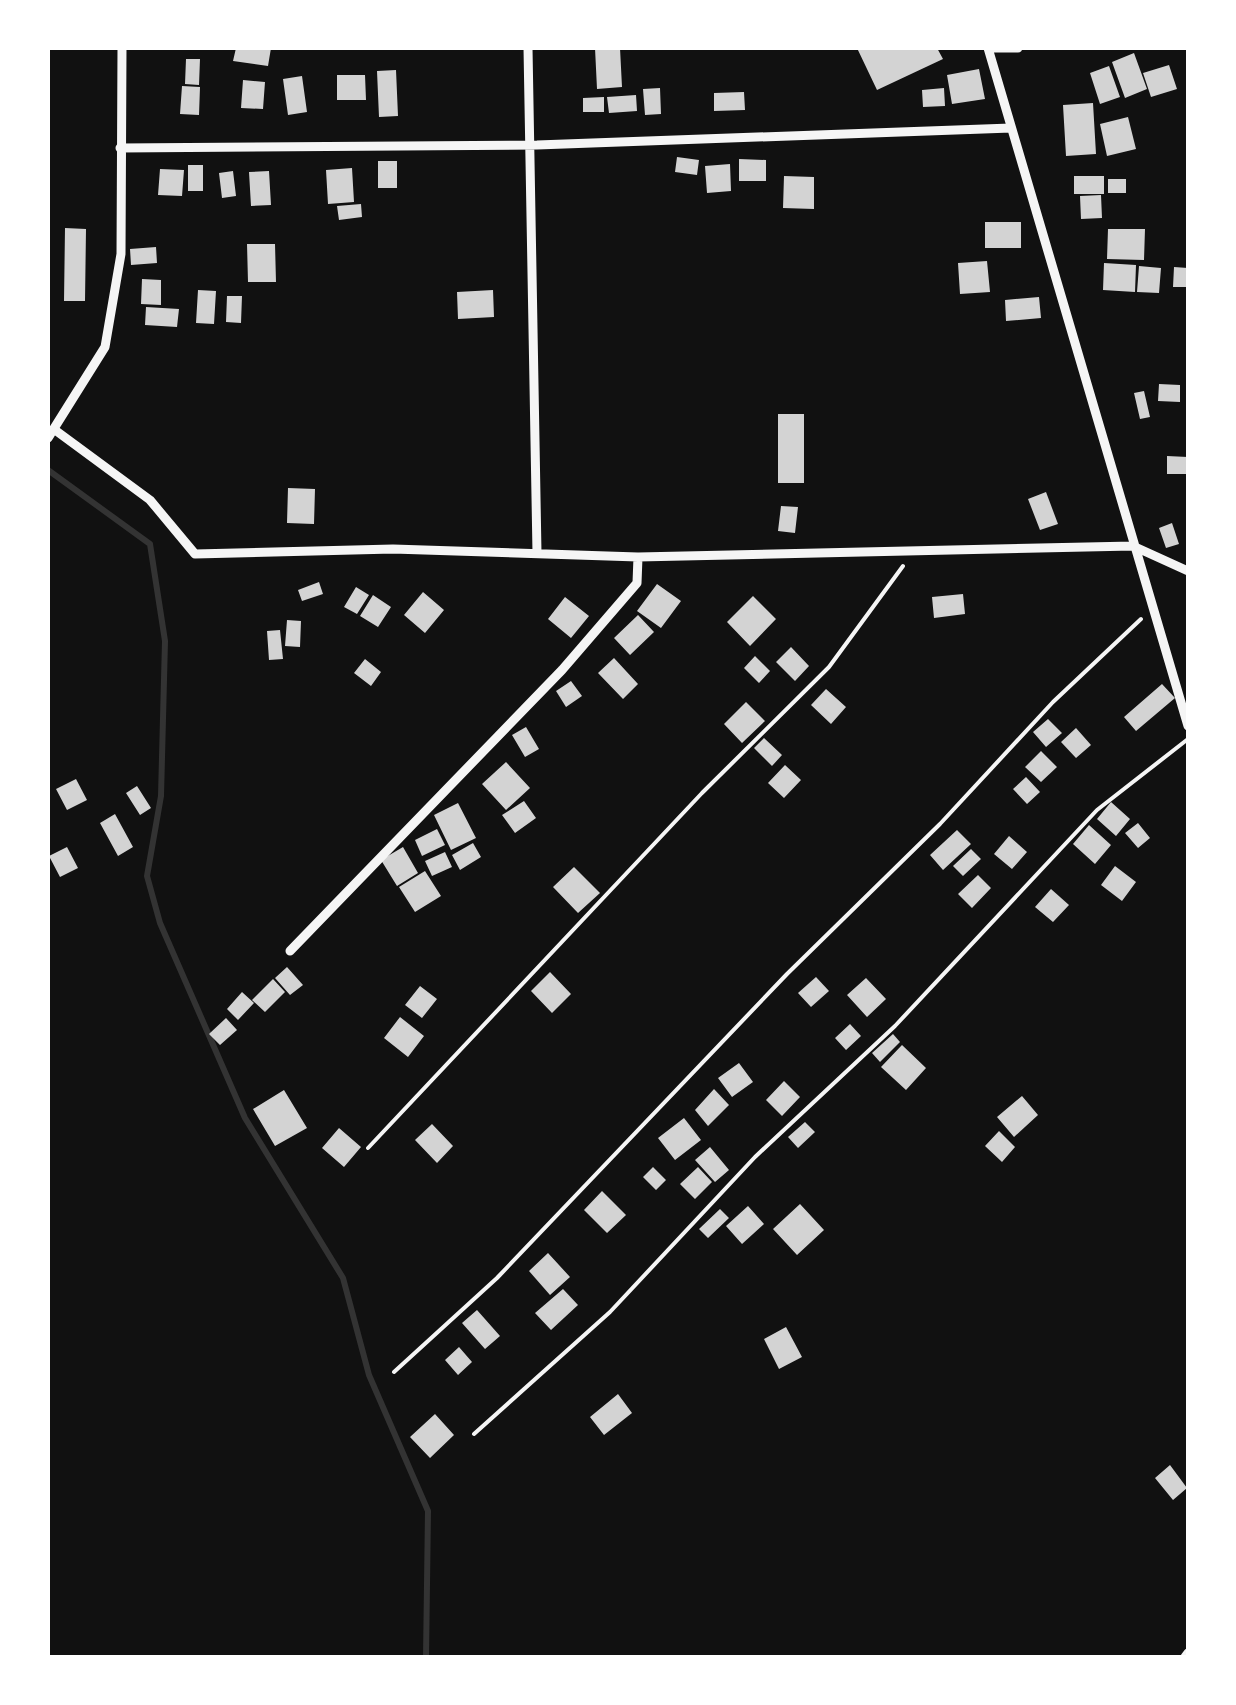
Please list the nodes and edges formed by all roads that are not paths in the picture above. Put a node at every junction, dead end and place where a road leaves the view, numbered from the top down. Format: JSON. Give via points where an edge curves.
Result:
{"nodes":[{"id":1,"x":122,"y":48,"type":"edge"},
{"id":2,"x":528,"y":48,"type":"edge"},
{"id":3,"x":988,"y":48,"type":"edge"},
{"id":4,"x":1018,"y":48,"type":"edge"},
{"id":5,"x":1011,"y":128,"type":"junction"},
{"id":6,"x":530,"y":145,"type":"junction"},
{"id":7,"x":120,"y":148,"type":"junction"},
{"id":8,"x":51,"y":434,"type":"edge"},
{"id":9,"x":1133,"y":546,"type":"junction"},
{"id":10,"x":537,"y":553,"type":"junction"},
{"id":11,"x":638,"y":557,"type":"junction"},
{"id":12,"x":1188,"y":572,"type":"edge"},
{"id":13,"x":1188,"y":726,"type":"edge"},
{"id":14,"x":290,"y":951,"type":"dead end"}],
"edges":[{"from":1,"to":7,"type":"street"},
{"from":2,"to":6,"type":"street"},
{"from":3,"to":4,"type":"street"},
{"from":3,"to":5,"type":"street"},
{"from":5,"to":6,"type":"street"},
{"from":5,"to":9,"type":"street"},
{"from":6,"to":7,"type":"street"},
{"from":6,"to":10,"type":"street"},
{"from":7,"to":8,"type":"street","via":[[121,254],[105,347]]},
{"from":8,"to":10,"type":"street","via":[[150,500],[195,554]]},
{"from":9,"to":11,"type":"street"},
{"from":9,"to":12,"type":"street"},
{"from":9,"to":13,"type":"street"},
{"from":10,"to":11,"type":"street"},
{"from":11,"to":14,"type":"street","via":[[637,583],[562,670]]}]}
